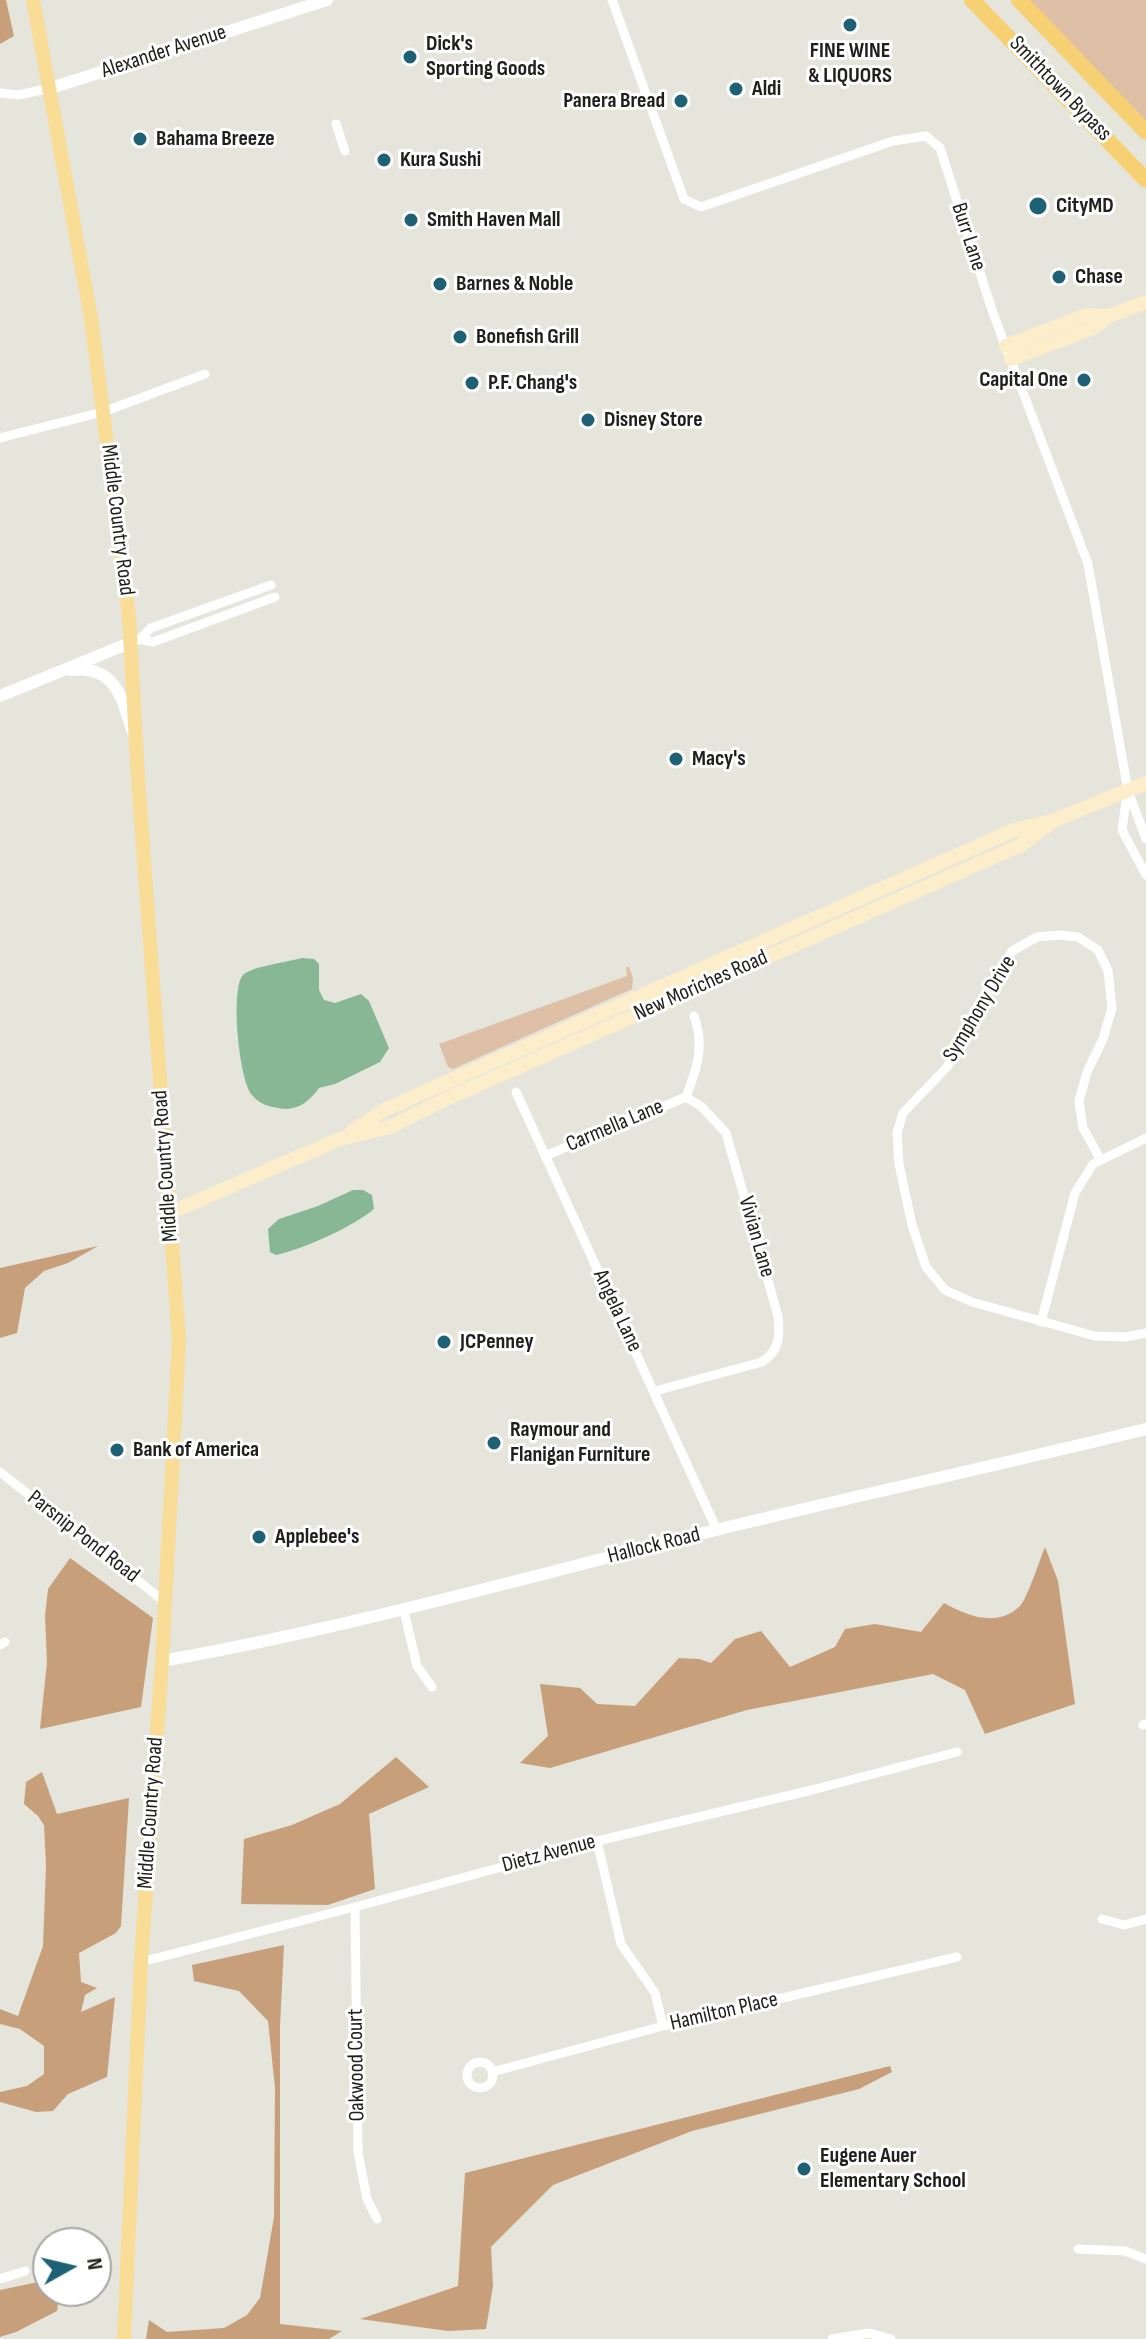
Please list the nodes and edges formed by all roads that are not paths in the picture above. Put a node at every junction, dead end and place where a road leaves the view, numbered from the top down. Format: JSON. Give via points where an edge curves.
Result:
{"nodes":[{"id":1,"x":33,"y":0,"type":"edge"},
{"id":2,"x":327,"y":0,"type":"edge"},
{"id":3,"x":612,"y":0,"type":"edge"},
{"id":4,"x":972,"y":0,"type":"edge"},
{"id":5,"x":1019,"y":0,"type":"edge"},
{"id":6,"x":51,"y":88,"type":"junction"},
{"id":7,"x":0,"y":93,"type":"edge"},
{"id":8,"x":336,"y":124,"type":"dead end"},
{"id":9,"x":1146,"y":132,"type":"edge"},
{"id":10,"x":345,"y":151,"type":"dead end"},
{"id":11,"x":1146,"y":180,"type":"edge"},
{"id":12,"x":1146,"y":302,"type":"edge"},
{"id":13,"x":1008,"y":352,"type":"junction"},
{"id":14,"x":205,"y":374,"type":"dead end"},
{"id":15,"x":103,"y":412,"type":"junction"},
{"id":16,"x":0,"y":438,"type":"edge"},
{"id":17,"x":271,"y":585,"type":"dead end"},
{"id":18,"x":275,"y":597,"type":"dead end"},
{"id":19,"x":136,"y":641,"type":"junction"},
{"id":20,"x":64,"y":671,"type":"junction"},
{"id":21,"x":0,"y":696,"type":"edge"},
{"id":22,"x":136,"y":747,"type":"junction"},
{"id":23,"x":1146,"y":783,"type":"edge"},
{"id":24,"x":1128,"y":791,"type":"junction"},
{"id":25,"x":1146,"y":839,"type":"edge"},
{"id":26,"x":1146,"y":875,"type":"edge"},
{"id":27,"x":694,"y":1016,"type":"dead end"},
{"id":28,"x":516,"y":1092,"type":"dead end"},
{"id":29,"x":686,"y":1097,"type":"junction"},
{"id":30,"x":1146,"y":1138,"type":"edge"},
{"id":31,"x":545,"y":1156,"type":"junction"},
{"id":32,"x":1101,"y":1160,"type":"junction"},
{"id":33,"x":169,"y":1213,"type":"junction"},
{"id":34,"x":1041,"y":1322,"type":"junction"},
{"id":35,"x":1146,"y":1333,"type":"edge"},
{"id":36,"x":655,"y":1391,"type":"junction"},
{"id":37,"x":1146,"y":1429,"type":"edge"},
{"id":38,"x":0,"y":1472,"type":"edge"},
{"id":39,"x":717,"y":1530,"type":"junction"},
{"id":40,"x":165,"y":1602,"type":"junction"},
{"id":41,"x":404,"y":1611,"type":"junction"},
{"id":42,"x":162,"y":1661,"type":"junction"},
{"id":43,"x":432,"y":1687,"type":"dead end"},
{"id":44,"x":957,"y":1752,"type":"dead end"},
{"id":45,"x":597,"y":1841,"type":"junction"},
{"id":46,"x":355,"y":1907,"type":"junction"},
{"id":47,"x":1102,"y":1919,"type":"dead end"},
{"id":48,"x":1146,"y":1919,"type":"edge"},
{"id":49,"x":957,"y":1957,"type":"dead end"},
{"id":50,"x":141,"y":1962,"type":"junction"},
{"id":51,"x":663,"y":2026,"type":"junction"},
{"id":52,"x":492,"y":2072,"type":"dead end"},
{"id":53,"x":377,"y":2219,"type":"dead end"},
{"id":54,"x":1078,"y":2249,"type":"dead end"},
{"id":55,"x":1146,"y":2259,"type":"edge"},
{"id":56,"x":25,"y":2271,"type":"dead end"},
{"id":57,"x":0,"y":2279,"type":"edge"},
{"id":58,"x":124,"y":2339,"type":"edge"},
{"id":59,"x":832,"y":2339,"type":"edge"},
{"id":60,"x":891,"y":2339,"type":"edge"}],
"edges":[{"from":1,"to":6,"type":"main road","name":"Middle Country Road"},
{"from":2,"to":6,"type":"street","name":"Alexander Avenue"},
{"from":3,"to":13,"type":"street","name":"Burr Lane","via":[[684,199],[701,207],[893,141],[926,136],[940,148]]},
{"from":4,"to":11,"type":"highway","name":"Smithtown Bypass"},
{"from":5,"to":9,"type":"highway","name":"Smithtown Bypass"},
{"from":6,"to":7,"type":"street","name":"Alexander Avenue"},
{"from":6,"to":15,"type":"main road","name":"Middle Country Road"},
{"from":8,"to":10,"type":"street"},
{"from":12,"to":13,"type":"main road","via":[[1093,328]]},
{"from":13,"to":24,"type":"street","name":"Burr Lane","via":[[1088,564]]},
{"from":14,"to":15,"type":"street"},
{"from":15,"to":16,"type":"street"},
{"from":15,"to":19,"type":"main road","name":"Middle Country Road"},
{"from":17,"to":19,"type":"street","via":[[151,628]]},
{"from":18,"to":19,"type":"street","via":[[153,642]]},
{"from":19,"to":20,"type":"street"},
{"from":19,"to":22,"type":"main road","name":"Middle Country Road"},
{"from":20,"to":21,"type":"street"},
{"from":20,"to":22,"type":"street","via":[[81,669],[113,683]]},
{"from":22,"to":33,"type":"main road","name":"Middle Country Road"},
{"from":23,"to":24,"type":"main road","name":"New Moriches Road"},
{"from":24,"to":25,"type":"street"},
{"from":24,"to":26,"type":"street","via":[[1122,830]]},
{"from":24,"to":33,"type":"main road","name":"New Moriches Road","via":[[1014,830],[384,1110],[340,1139]]},
{"from":27,"to":29,"type":"street","via":[[701,1048]]},
{"from":28,"to":31,"type":"street","name":"Angela Lane"},
{"from":29,"to":31,"type":"street","name":"Carmella Lane"},
{"from":29,"to":36,"type":"street","name":"Vivian Lane","via":[[726,1133],[780,1335],[762,1362]]},
{"from":30,"to":32,"type":"street"},
{"from":31,"to":36,"type":"street","name":"Angela Lane"},
{"from":32,"to":34,"type":"street","via":[[1075,1193]]},
{"from":32,"to":34,"type":"street","name":"Symphony Drive","via":[[1083,1128],[1079,1101],[1112,1008],[1108,971],[1098,950],[1078,937],[1037,937],[1012,951],[947,1067],[903,1113],[897,1133],[912,1225],[926,1267],[945,1290]]},
{"from":33,"to":40,"type":"main road","name":"Middle Country Road","via":[[179,1375]]},
{"from":34,"to":35,"type":"street","name":"Symphony Drive","via":[[1095,1336]]},
{"from":36,"to":39,"type":"street","name":"Angela Lane"},
{"from":37,"to":39,"type":"street","name":"Hallock Road"},
{"from":38,"to":40,"type":"street","name":"Parsnip Pond Road"},
{"from":39,"to":41,"type":"street","name":"Hallock Road"},
{"from":40,"to":42,"type":"main road","name":"Middle Country Road"},
{"from":41,"to":42,"type":"street","name":"Hallock Road"},
{"from":41,"to":43,"type":"street","via":[[417,1666]]},
{"from":42,"to":50,"type":"main road","name":"Middle Country Road"},
{"from":44,"to":45,"type":"street","name":"Dietz Avenue"},
{"from":45,"to":46,"type":"street","name":"Dietz Avenue"},
{"from":45,"to":51,"type":"street","via":[[621,1944],[655,1993]]},
{"from":46,"to":50,"type":"street","name":"Dietz Avenue"},
{"from":46,"to":53,"type":"street","name":"Oakwood Court","via":[[358,2152],[367,2199]]},
{"from":47,"to":48,"type":"street","via":[[1124,1925]]},
{"from":49,"to":51,"type":"street","name":"Hamilton Place"},
{"from":50,"to":58,"type":"main road","name":"Middle Country Road"},
{"from":51,"to":52,"type":"street","name":"Hamilton Place"},
{"from":54,"to":55,"type":"street","via":[[1125,2251]]},
{"from":56,"to":57,"type":"street"},
{"from":59,"to":60,"type":"street","via":[[869,2333]]}]}
